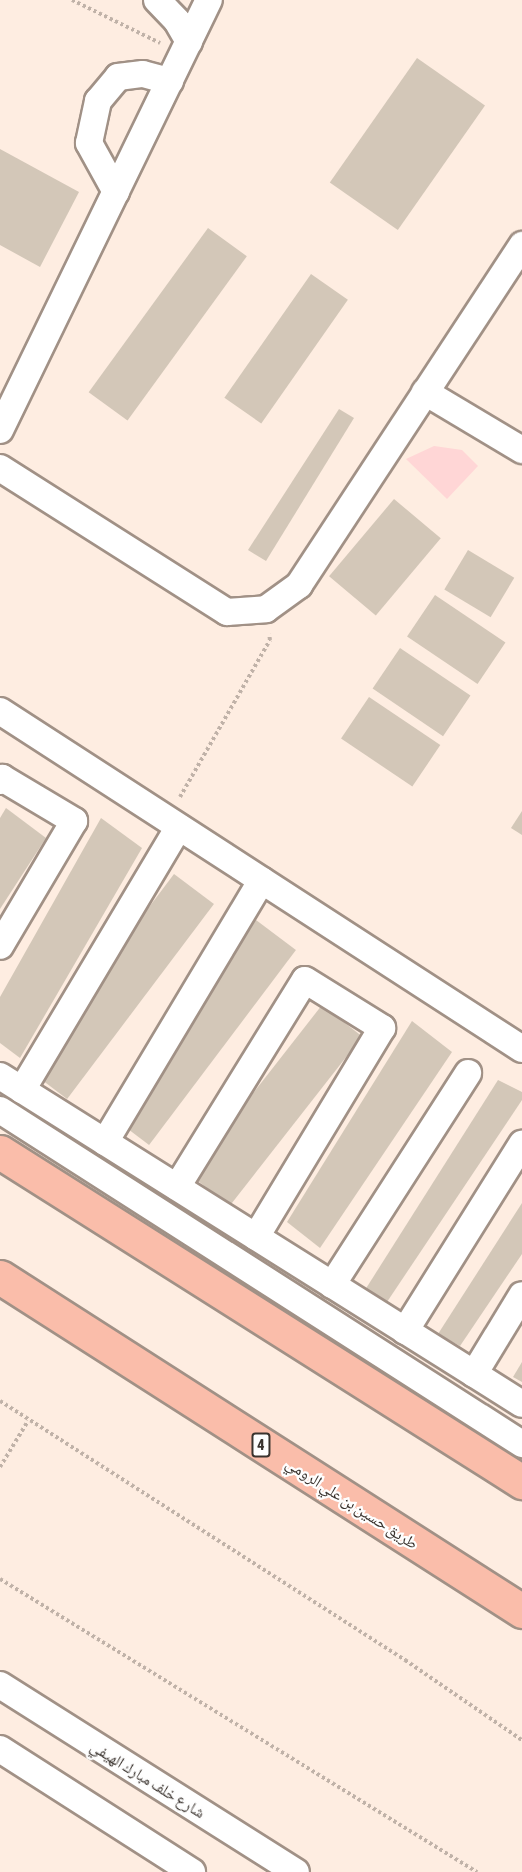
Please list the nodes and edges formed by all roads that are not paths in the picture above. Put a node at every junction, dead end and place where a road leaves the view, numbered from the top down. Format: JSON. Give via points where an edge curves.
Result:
{"nodes":[{"id":1,"x":157,"y":0,"type":"edge"},
{"id":2,"x":209,"y":0,"type":"edge"},
{"id":3,"x":186,"y":48,"type":"junction"},
{"id":4,"x":170,"y":81,"type":"junction"},
{"id":5,"x":116,"y":192,"type":"junction"},
{"id":6,"x":522,"y":245,"type":"edge"},
{"id":7,"x":425,"y":392,"type":"junction"},
{"id":8,"x":0,"y":430,"type":"edge"},
{"id":9,"x":522,"y":450,"type":"edge"},
{"id":10,"x":0,"y":468,"type":"edge"},
{"id":11,"x":0,"y":711,"type":"edge"},
{"id":12,"x":0,"y":781,"type":"edge"},
{"id":13,"x":173,"y":823,"type":"junction"},
{"id":14,"x":261,"y":880,"type":"junction"},
{"id":15,"x":0,"y":946,"type":"edge"},
{"id":16,"x":522,"y":1049,"type":"edge"},
{"id":17,"x":468,"y":1072,"type":"dead end"},
{"id":18,"x":0,"y":1076,"type":"edge"},
{"id":19,"x":22,"y":1090,"type":"junction"},
{"id":20,"x":0,"y":1110,"type":"edge"},
{"id":21,"x":105,"y":1142,"type":"junction"},
{"id":22,"x":522,"y":1144,"type":"edge"},
{"id":23,"x":0,"y":1152,"type":"edge"},
{"id":24,"x":177,"y":1187,"type":"junction"},
{"id":25,"x":256,"y":1237,"type":"junction"},
{"id":26,"x":0,"y":1277,"type":"edge"},
{"id":27,"x":332,"y":1285,"type":"junction"},
{"id":28,"x":522,"y":1295,"type":"edge"},
{"id":29,"x":405,"y":1331,"type":"junction"},
{"id":30,"x":474,"y":1374,"type":"junction"},
{"id":31,"x":522,"y":1404,"type":"edge"},
{"id":32,"x":522,"y":1444,"type":"edge"},
{"id":33,"x":522,"y":1482,"type":"edge"},
{"id":34,"x":375,"y":1518,"type":"junction"},
{"id":35,"x":522,"y":1611,"type":"edge"},
{"id":36,"x":522,"y":1631,"type":"edge"},
{"id":37,"x":0,"y":1685,"type":"edge"},
{"id":38,"x":0,"y":1749,"type":"edge"},
{"id":39,"x":192,"y":1872,"type":"edge"},
{"id":40,"x":296,"y":1872,"type":"edge"}],
"edges":[{"from":1,"to":3,"type":"street","via":[[177,21]]},
{"from":2,"to":3,"type":"street"},
{"from":3,"to":4,"type":"street"},
{"from":4,"to":5,"type":"street"},
{"from":4,"to":5,"type":"street","via":[[143,74],[118,77],[98,101],[89,143]]},
{"from":5,"to":8,"type":"street"},
{"from":6,"to":7,"type":"street"},
{"from":7,"to":9,"type":"street"},
{"from":7,"to":10,"type":"street","via":[[299,585],[266,609],[227,612]]},
{"from":11,"to":13,"type":"street"},
{"from":12,"to":15,"type":"street","via":[[2,778],[74,821]]},
{"from":13,"to":14,"type":"street"},
{"from":13,"to":19,"type":"street"},
{"from":14,"to":16,"type":"street"},
{"from":14,"to":21,"type":"street"},
{"from":17,"to":27,"type":"street"},
{"from":18,"to":19,"type":"street"},
{"from":19,"to":21,"type":"street"},
{"from":20,"to":32,"type":"street"},
{"from":21,"to":24,"type":"street"},
{"from":22,"to":29,"type":"street"},
{"from":23,"to":33,"type":"highway"},
{"from":24,"to":25,"type":"street"},
{"from":24,"to":25,"type":"street","via":[[305,980],[382,1028]]},
{"from":25,"to":27,"type":"street"},
{"from":26,"to":34,"type":"highway","name":"طريق حسين بن علي الرومي","number":"4"},
{"from":27,"to":29,"type":"street"},
{"from":28,"to":30,"type":"street"},
{"from":29,"to":30,"type":"street"},
{"from":30,"to":31,"type":"street"},
{"from":34,"to":35,"type":"highway","name":"طريق حسين بن علي الرومي","number":"4"},
{"from":34,"to":36,"type":"highway"},
{"from":37,"to":40,"type":"street","name":"شارع خلف مبارك الهيفي"},
{"from":38,"to":39,"type":"street"}]}
